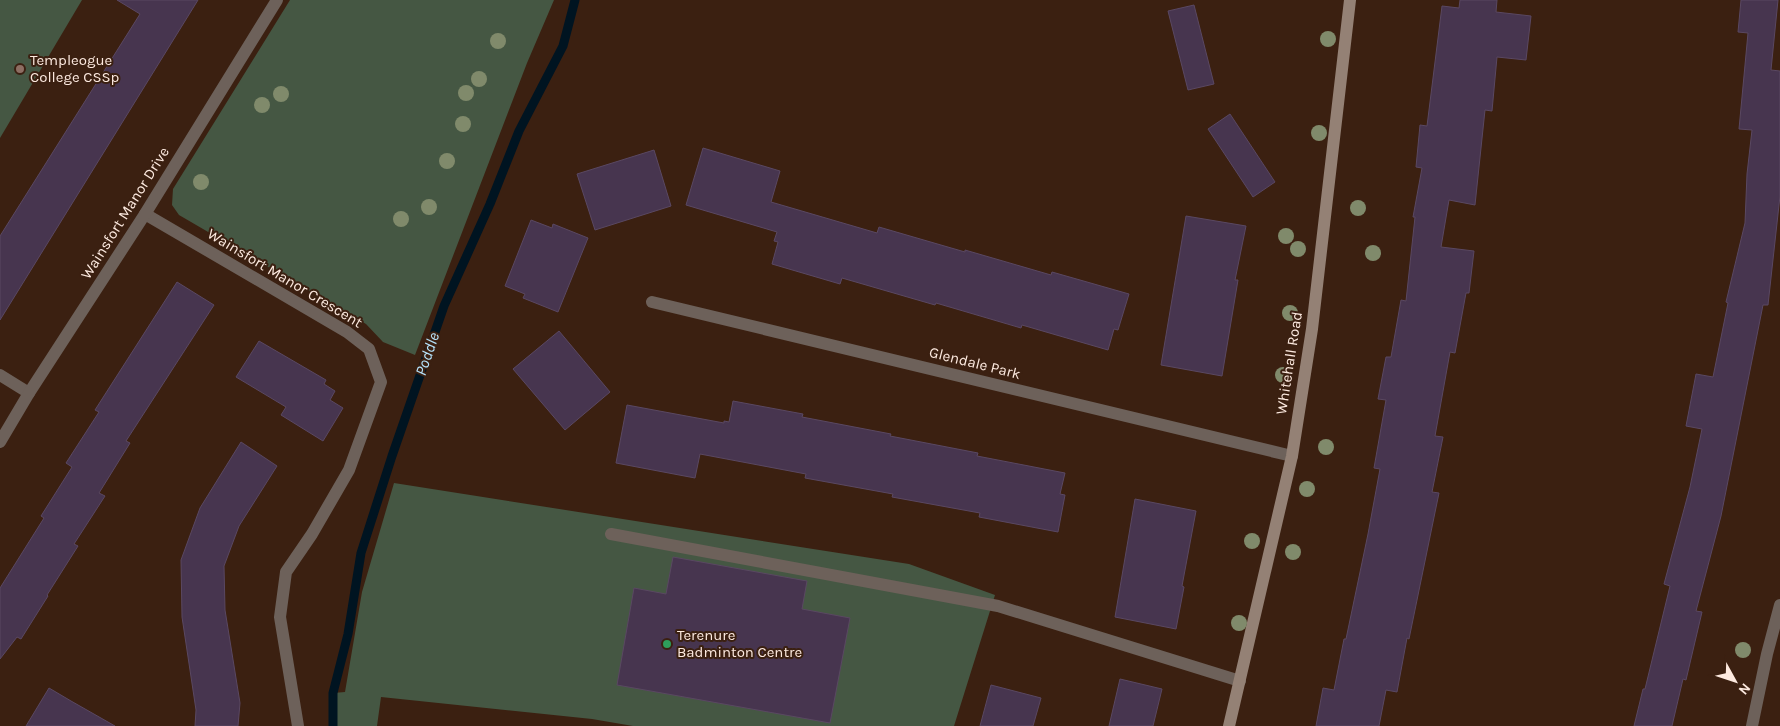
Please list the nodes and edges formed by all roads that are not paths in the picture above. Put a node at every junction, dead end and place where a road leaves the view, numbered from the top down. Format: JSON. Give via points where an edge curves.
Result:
{"nodes":[{"id":1,"x":277,"y":0,"type":"edge"},
{"id":2,"x":1350,"y":0,"type":"edge"},
{"id":3,"x":145,"y":214,"type":"junction"},
{"id":4,"x":652,"y":302,"type":"dead end"},
{"id":5,"x":0,"y":375,"type":"edge"},
{"id":6,"x":29,"y":393,"type":"junction"},
{"id":7,"x":0,"y":442,"type":"edge"},
{"id":8,"x":1292,"y":456,"type":"junction"},
{"id":9,"x":611,"y":534,"type":"dead end"},
{"id":10,"x":1780,"y":605,"type":"edge"},
{"id":11,"x":1240,"y":681,"type":"junction"},
{"id":12,"x":298,"y":726,"type":"edge"},
{"id":13,"x":1230,"y":726,"type":"edge"},
{"id":14,"x":1752,"y":726,"type":"edge"}],
"edges":[{"from":1,"to":3,"type":"street","name":"Wainsfort Manor Drive"},
{"from":2,"to":8,"type":"street","name":"Whitehall Road","via":[[1312,329]]},
{"from":3,"to":6,"type":"street","name":"Wainsfort Manor Drive"},
{"from":3,"to":12,"type":"street","name":"Wainsfort Manor Crescent","via":[[347,332],[368,349],[381,382],[349,470],[286,572],[280,617]]},
{"from":4,"to":8,"type":"street","name":"Glendale Park"},
{"from":5,"to":6,"type":"street"},
{"from":6,"to":7,"type":"street","name":"Wainsfort Manor Drive"},
{"from":8,"to":11,"type":"street","name":"Whitehall Road"},
{"from":9,"to":11,"type":"street","via":[[998,606]]},
{"from":10,"to":14,"type":"street"},
{"from":11,"to":13,"type":"street","name":"Whitehall Road"}]}
